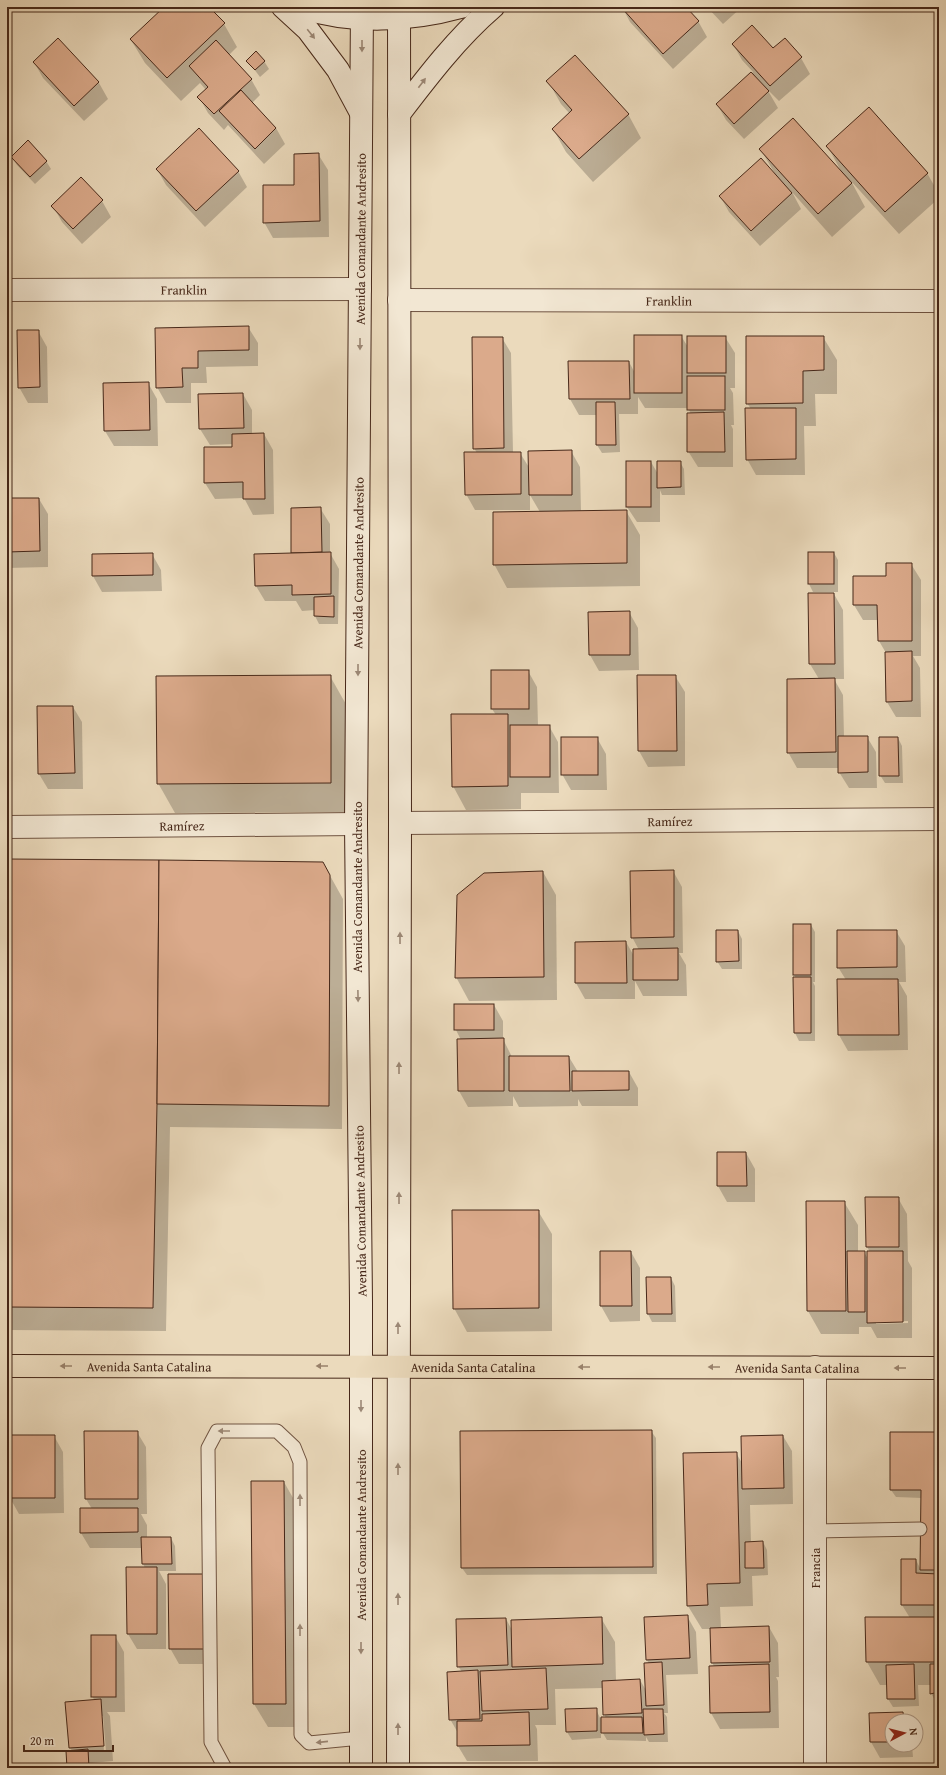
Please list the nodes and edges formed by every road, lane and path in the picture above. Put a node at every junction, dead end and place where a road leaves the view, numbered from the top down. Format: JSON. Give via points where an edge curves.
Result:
{"nodes":[{"id":1,"x":283,"y":7,"type":"edge"},
{"id":2,"x":301,"y":7,"type":"edge"},
{"id":3,"x":461,"y":7,"type":"edge"},
{"id":4,"x":494,"y":7,"type":"edge"},
{"id":5,"x":362,"y":12,"type":"edge"},
{"id":6,"x":398,"y":12,"type":"edge"},
{"id":7,"x":362,"y":114,"type":"junction"},
{"id":8,"x":399,"y":114,"type":"junction"},
{"id":9,"x":360,"y":289,"type":"junction"},
{"id":10,"x":7,"y":290,"type":"edge"},
{"id":11,"x":399,"y":300,"type":"junction"},
{"id":12,"x":939,"y":301,"type":"edge"},
{"id":13,"x":939,"y":819,"type":"edge"},
{"id":14,"x":400,"y":823,"type":"junction"},
{"id":15,"x":356,"y":824,"type":"junction"},
{"id":16,"x":7,"y":827,"type":"edge"},
{"id":17,"x":7,"y":1366,"type":"edge"},
{"id":18,"x":361,"y":1367,"type":"junction"},
{"id":19,"x":398,"y":1367,"type":"junction"},
{"id":20,"x":815,"y":1368,"type":"junction"},
{"id":21,"x":939,"y":1368,"type":"edge"},
{"id":22,"x":920,"y":1529,"type":"dead end"},
{"id":23,"x":815,"y":1531,"type":"junction"},
{"id":24,"x":361,"y":1738,"type":"junction"},
{"id":25,"x":225,"y":1768,"type":"edge"},
{"id":26,"x":361,"y":1768,"type":"edge"},
{"id":27,"x":398,"y":1768,"type":"edge"},
{"id":28,"x":815,"y":1768,"type":"edge"}],
"edges":[{"from":1,"to":7,"type":"main road","one_way":true,"via":[[308,30],[338,70]]},
{"from":2,"to":5,"type":"main road","via":[[343,16]]},
{"from":3,"to":6,"type":"main road","via":[[435,14]]},
{"from":8,"to":4,"type":"main road","one_way":true,"via":[[435,66],[475,22]]},
{"from":5,"to":6,"type":"main road"},
{"from":5,"to":7,"type":"main road","name":"Avenida Comandante Andresito","one_way":true},
{"from":6,"to":8,"type":"main road"},
{"from":7,"to":9,"type":"main road","name":"Avenida Comandante Andresito"},
{"from":8,"to":11,"type":"main road"},
{"from":9,"to":10,"type":"main road","name":"Franklin"},
{"from":9,"to":15,"type":"main road","name":"Avenida Comandante Andresito","one_way":true},
{"from":11,"to":12,"type":"main road","name":"Franklin"},
{"from":11,"to":14,"type":"main road"},
{"from":13,"to":14,"type":"main road","name":"Ramírez"},
{"from":19,"to":14,"type":"main road","one_way":true},
{"from":15,"to":16,"type":"main road","name":"Ramírez"},
{"from":15,"to":18,"type":"main road","name":"Avenida Comandante Andresito","one_way":true},
{"from":18,"to":17,"type":"main road","name":"Avenida Santa Catalina","one_way":true},
{"from":18,"to":19,"type":"main road","name":"Avenida Santa Catalina"},
{"from":18,"to":24,"type":"main road","name":"Avenida Comandante Andresito","one_way":true},
{"from":20,"to":19,"type":"main road","name":"Avenida Santa Catalina","one_way":true},
{"from":27,"to":19,"type":"main road","one_way":true},
{"from":21,"to":20,"type":"main road","name":"Avenida Santa Catalina","one_way":true},
{"from":20,"to":23,"type":"main road","name":"Francia"},
{"from":22,"to":23,"type":"lane"},
{"from":23,"to":28,"type":"main road","name":"Francia"},
{"from":24,"to":25,"type":"lane","one_way":true,"via":[[309,1743],[301,1735],[300,1462],[294,1447],[277,1431],[217,1431],[208,1448],[212,1742]]},
{"from":24,"to":26,"type":"main road","name":"Avenida Comandante Andresito"}]}
